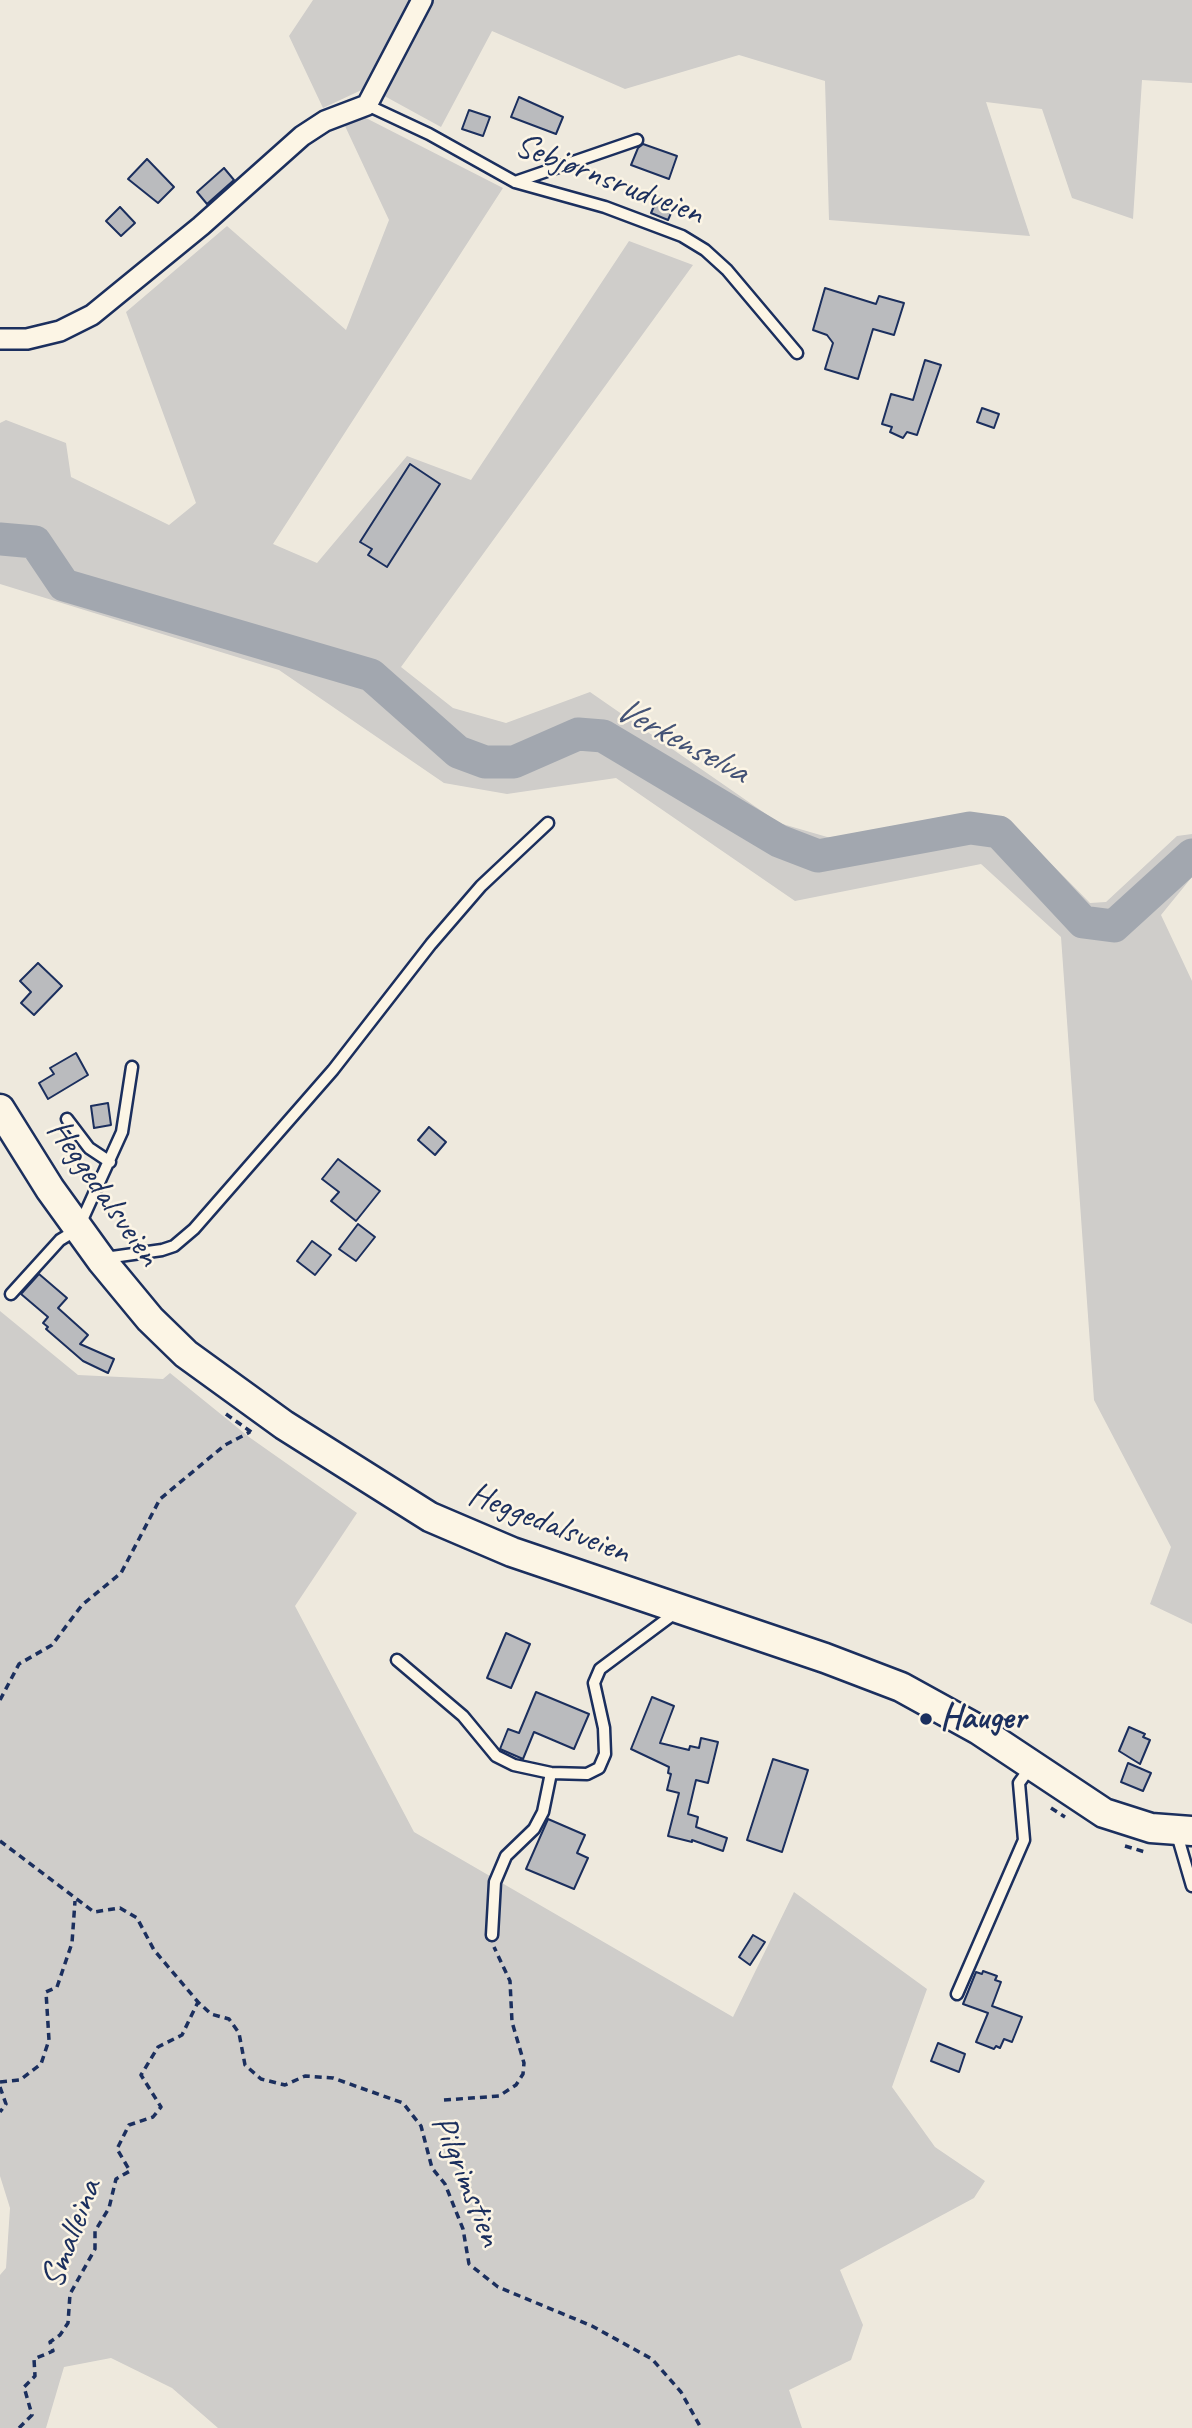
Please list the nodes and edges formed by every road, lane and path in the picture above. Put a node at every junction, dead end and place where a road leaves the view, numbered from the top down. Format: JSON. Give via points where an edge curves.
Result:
{"nodes":[{"id":1,"x":422,"y":0,"type":"edge"},
{"id":2,"x":367,"y":105,"type":"junction"},
{"id":3,"x":637,"y":140,"type":"dead end"},
{"id":4,"x":515,"y":182,"type":"junction"},
{"id":5,"x":0,"y":339,"type":"edge"},
{"id":6,"x":796,"y":353,"type":"dead end"},
{"id":7,"x":548,"y":822,"type":"dead end"},
{"id":8,"x":132,"y":1067,"type":"dead end"},
{"id":9,"x":0,"y":1109,"type":"edge"},
{"id":10,"x":67,"y":1119,"type":"dead end"},
{"id":11,"x":110,"y":1162,"type":"junction"},
{"id":12,"x":78,"y":1229,"type":"junction"},
{"id":13,"x":102,"y":1261,"type":"junction"},
{"id":14,"x":11,"y":1294,"type":"dead end"},
{"id":15,"x":250,"y":1432,"type":"dead end"},
{"id":16,"x":678,"y":1610,"type":"junction"},
{"id":17,"x":397,"y":1660,"type":"dead end"},
{"id":18,"x":0,"y":1700,"type":"edge"},
{"id":19,"x":1033,"y":1765,"type":"junction"},
{"id":20,"x":551,"y":1773,"type":"junction"},
{"id":21,"x":1184,"y":1831,"type":"edge"},
{"id":22,"x":0,"y":1841,"type":"edge"},
{"id":23,"x":1192,"y":1886,"type":"edge"},
{"id":24,"x":75,"y":1901,"type":"junction"},
{"id":25,"x":492,"y":1935,"type":"joint"},
{"id":26,"x":957,"y":1994,"type":"dead end"},
{"id":27,"x":198,"y":2002,"type":"junction"},
{"id":28,"x":0,"y":2085,"type":"edge"},
{"id":29,"x":444,"y":2100,"type":"dead end"},
{"id":30,"x":0,"y":2112,"type":"edge"},
{"id":31,"x":19,"y":2428,"type":"edge"},
{"id":32,"x":701,"y":2428,"type":"edge"}],
"edges":[{"from":1,"to":2,"type":"street"},
{"from":2,"to":4,"type":"lane","name":"Sebjørnsrudveien"},
{"from":2,"to":5,"type":"street","via":[[325,121],[302,136],[92,314],[60,331],[27,339]]},
{"from":3,"to":4,"type":"lane"},
{"from":4,"to":6,"type":"lane","name":"Sebjørnsrudveien","via":[[604,207],[682,236],[726,270]]},
{"from":7,"to":13,"type":"lane","via":[[481,886],[430,944],[333,1070],[194,1229],[174,1246],[108,1256]]},
{"from":8,"to":11,"type":"lane","via":[[128,1107]]},
{"from":9,"to":12,"type":"main road","name":"Heggedalsveien"},
{"from":10,"to":11,"type":"lane","via":[[89,1148]]},
{"from":11,"to":12,"type":"lane"},
{"from":12,"to":13,"type":"main road","name":"Heggedalsveien"},
{"from":12,"to":14,"type":"lane","via":[[60,1240]]},
{"from":13,"to":16,"type":"main road","name":"Heggedalsveien","via":[[150,1319],[219,1381],[430,1517],[512,1552]]},
{"from":15,"to":18,"type":"path","via":[[225,1445],[160,1499],[121,1573],[82,1605],[52,1645],[19,1664]]},
{"from":16,"to":19,"type":"main road","name":"Heggedalsveien","via":[[901,1687]]},
{"from":16,"to":20,"type":"lane","via":[[600,1669],[594,1683],[604,1728],[605,1754],[599,1768],[587,1774]]},
{"from":17,"to":20,"type":"lane","via":[[463,1716],[496,1756]]},
{"from":19,"to":21,"type":"main road","name":"Heggedalsveien","via":[[1104,1812],[1141,1825]]},
{"from":19,"to":26,"type":"lane","via":[[1019,1783],[1024,1840]]},
{"from":20,"to":25,"type":"lane","via":[[543,1812],[534,1829],[506,1856],[495,1882]]},
{"from":21,"to":23,"type":"lane"},
{"from":22,"to":24,"type":"path","name":"Pilgrimstien"},
{"from":24,"to":27,"type":"path","name":"Pilgrimstien","via":[[94,1912],[120,1908],[137,1918],[154,1950]]},
{"from":24,"to":28,"type":"path","via":[[72,1943],[57,1987],[46,1992],[49,2040],[41,2064],[20,2080]]},
{"from":25,"to":29,"type":"path","via":[[510,1981],[512,2022],[523,2074],[499,2096]]},
{"from":27,"to":31,"type":"path","name":"Smalleina","via":[[182,2035],[158,2047],[141,2075],[161,2107],[153,2117],[129,2125],[117,2149],[130,2171],[116,2179],[109,2208],[96,2231],[95,2249],[70,2294],[68,2323],[50,2342],[53,2351],[34,2359],[35,2376],[24,2387],[32,2415]]},
{"from":27,"to":32,"type":"path","name":"Pilgrimstien","via":[[211,2014],[229,2019],[239,2033],[245,2065],[261,2079],[285,2085],[305,2076],[333,2078],[403,2103],[421,2126],[432,2168],[445,2183],[463,2229],[469,2264],[498,2287],[592,2326],[652,2359],[681,2392]]},
{"from":28,"to":30,"type":"path","via":[[6,2104]]}]}
